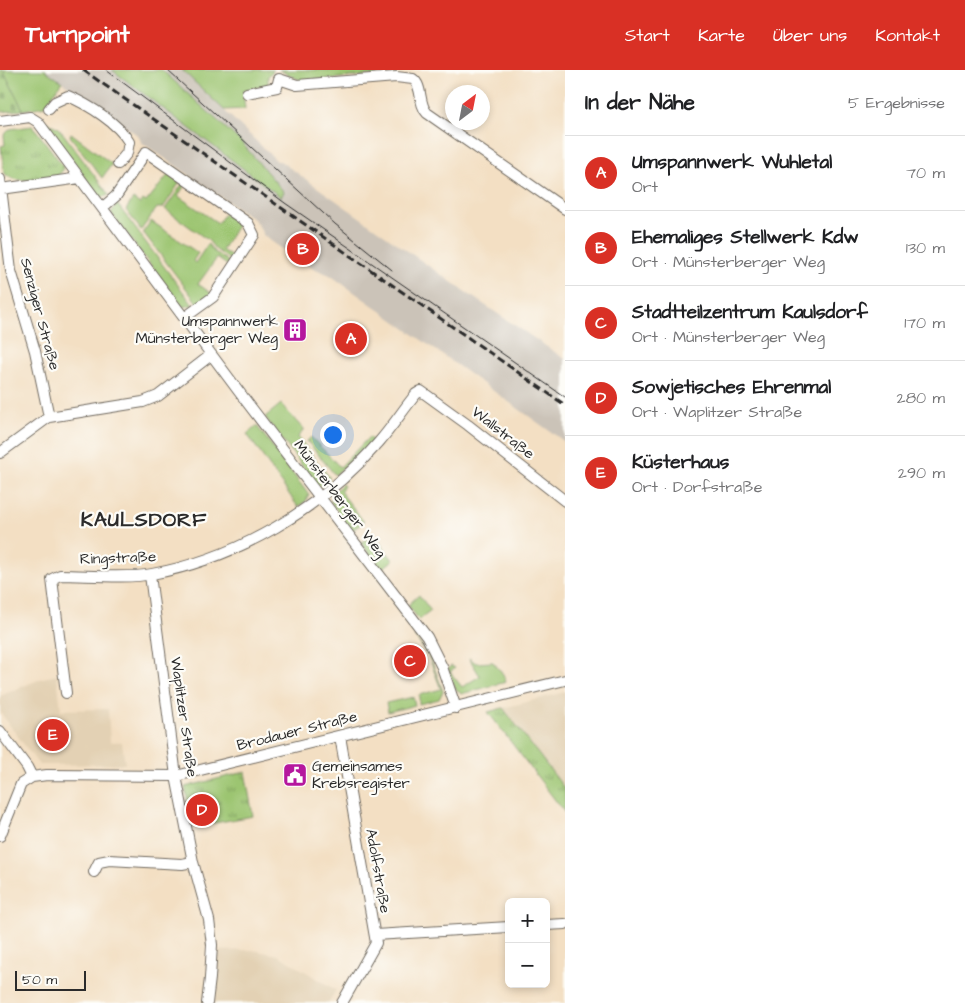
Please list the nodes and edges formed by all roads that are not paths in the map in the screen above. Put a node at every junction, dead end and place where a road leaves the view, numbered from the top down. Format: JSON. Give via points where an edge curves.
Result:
{"nodes":[{"id":1,"x":247,"y":93,"type":"dead end"},
{"id":2,"x":49,"y":109,"type":"dead end"},
{"id":3,"x":0,"y":121,"type":"edge"},
{"id":4,"x":118,"y":164,"type":"dead end"},
{"id":5,"x":80,"y":178,"type":"junction"},
{"id":6,"x":1,"y":184,"type":"edge"},
{"id":7,"x":102,"y":208,"type":"junction"},
{"id":8,"x":565,"y":209,"type":"edge"},
{"id":9,"x":184,"y":318,"type":"junction"},
{"id":10,"x":212,"y":355,"type":"junction"},
{"id":11,"x":421,"y":391,"type":"joint"},
{"id":12,"x":49,"y":417,"type":"junction"},
{"id":13,"x":0,"y":453,"type":"edge"},
{"id":14,"x":320,"y":497,"type":"junction"},
{"id":15,"x":565,"y":501,"type":"edge"},
{"id":16,"x":150,"y":575,"type":"junction"},
{"id":17,"x":565,"y":680,"type":"edge"},
{"id":18,"x":66,"y":693,"type":"dead end"},
{"id":19,"x":456,"y":708,"type":"junction"},
{"id":20,"x":0,"y":731,"type":"edge"},
{"id":21,"x":340,"y":736,"type":"junction"},
{"id":22,"x":176,"y":776,"type":"junction"},
{"id":23,"x":32,"y":777,"type":"junction"},
{"id":24,"x":0,"y":836,"type":"edge"},
{"id":25,"x":193,"y":862,"type":"junction"},
{"id":26,"x":94,"y":872,"type":"dead end"},
{"id":27,"x":565,"y":924,"type":"edge"},
{"id":28,"x":550,"y":925,"type":"edge"},
{"id":29,"x":505,"y":927,"type":"edge"},
{"id":30,"x":375,"y":935,"type":"junction"},
{"id":31,"x":206,"y":1003,"type":"edge"},
{"id":32,"x":342,"y":1003,"type":"edge"}],
"edges":[{"from":1,"to":8,"type":"street","via":[[277,87],[279,79],[297,85],[396,77],[413,79],[427,113]]},
{"from":2,"to":4,"type":"street","via":[[68,96],[124,133],[130,142],[127,153]]},
{"from":3,"to":5,"type":"street","name":"Münsterberger Weg","via":[[35,119]]},
{"from":5,"to":6,"type":"street","name":"Senziger Straße"},
{"from":5,"to":7,"type":"street","name":"Münsterberger Weg"},
{"from":6,"to":12,"type":"street","name":"Senziger Straße","via":[[11,271],[35,351]]},
{"from":7,"to":9,"type":"street","name":"Münsterberger Weg"},
{"from":7,"to":9,"type":"street","via":[[116,196],[146,152],[248,223],[254,235],[213,297]]},
{"from":9,"to":10,"type":"street","name":"Münsterberger Weg"},
{"from":10,"to":12,"type":"street","via":[[158,396]]},
{"from":10,"to":14,"type":"street","name":"Münsterberger Weg"},
{"from":11,"to":14,"type":"street","name":"Ringstraße","via":[[365,457]]},
{"from":11,"to":15,"type":"street","name":"Wallstraße"},
{"from":12,"to":13,"type":"street"},
{"from":14,"to":16,"type":"street","name":"Ringstraße","via":[[252,541]]},
{"from":14,"to":19,"type":"street","name":"Münsterberger Weg","via":[[427,637],[442,667]]},
{"from":16,"to":18,"type":"street","name":"Ringstraße","via":[[60,575],[52,579]]},
{"from":16,"to":22,"type":"street","name":"Waplitzer Straße"},
{"from":17,"to":19,"type":"street","name":"Brodauer Straße"},
{"from":19,"to":21,"type":"street","name":"Brodauer Straße"},
{"from":20,"to":23,"type":"street"},
{"from":21,"to":22,"type":"street","name":"Brodauer Straße"},
{"from":21,"to":30,"type":"street","name":"Adolfstraße"},
{"from":22,"to":23,"type":"street","name":"Brodauer Straße"},
{"from":22,"to":25,"type":"street","name":"Waplitzer Straße"},
{"from":23,"to":24,"type":"street","via":[[17,789]]},
{"from":25,"to":26,"type":"street","via":[[109,860],[99,862]]},
{"from":25,"to":31,"type":"street","name":"Waplitzer Straße","via":[[209,920],[212,945]]},
{"from":27,"to":28,"type":"street"},
{"from":29,"to":30,"type":"street"},
{"from":30,"to":32,"type":"street","name":"Adolfstraße","via":[[376,943]]}]}
